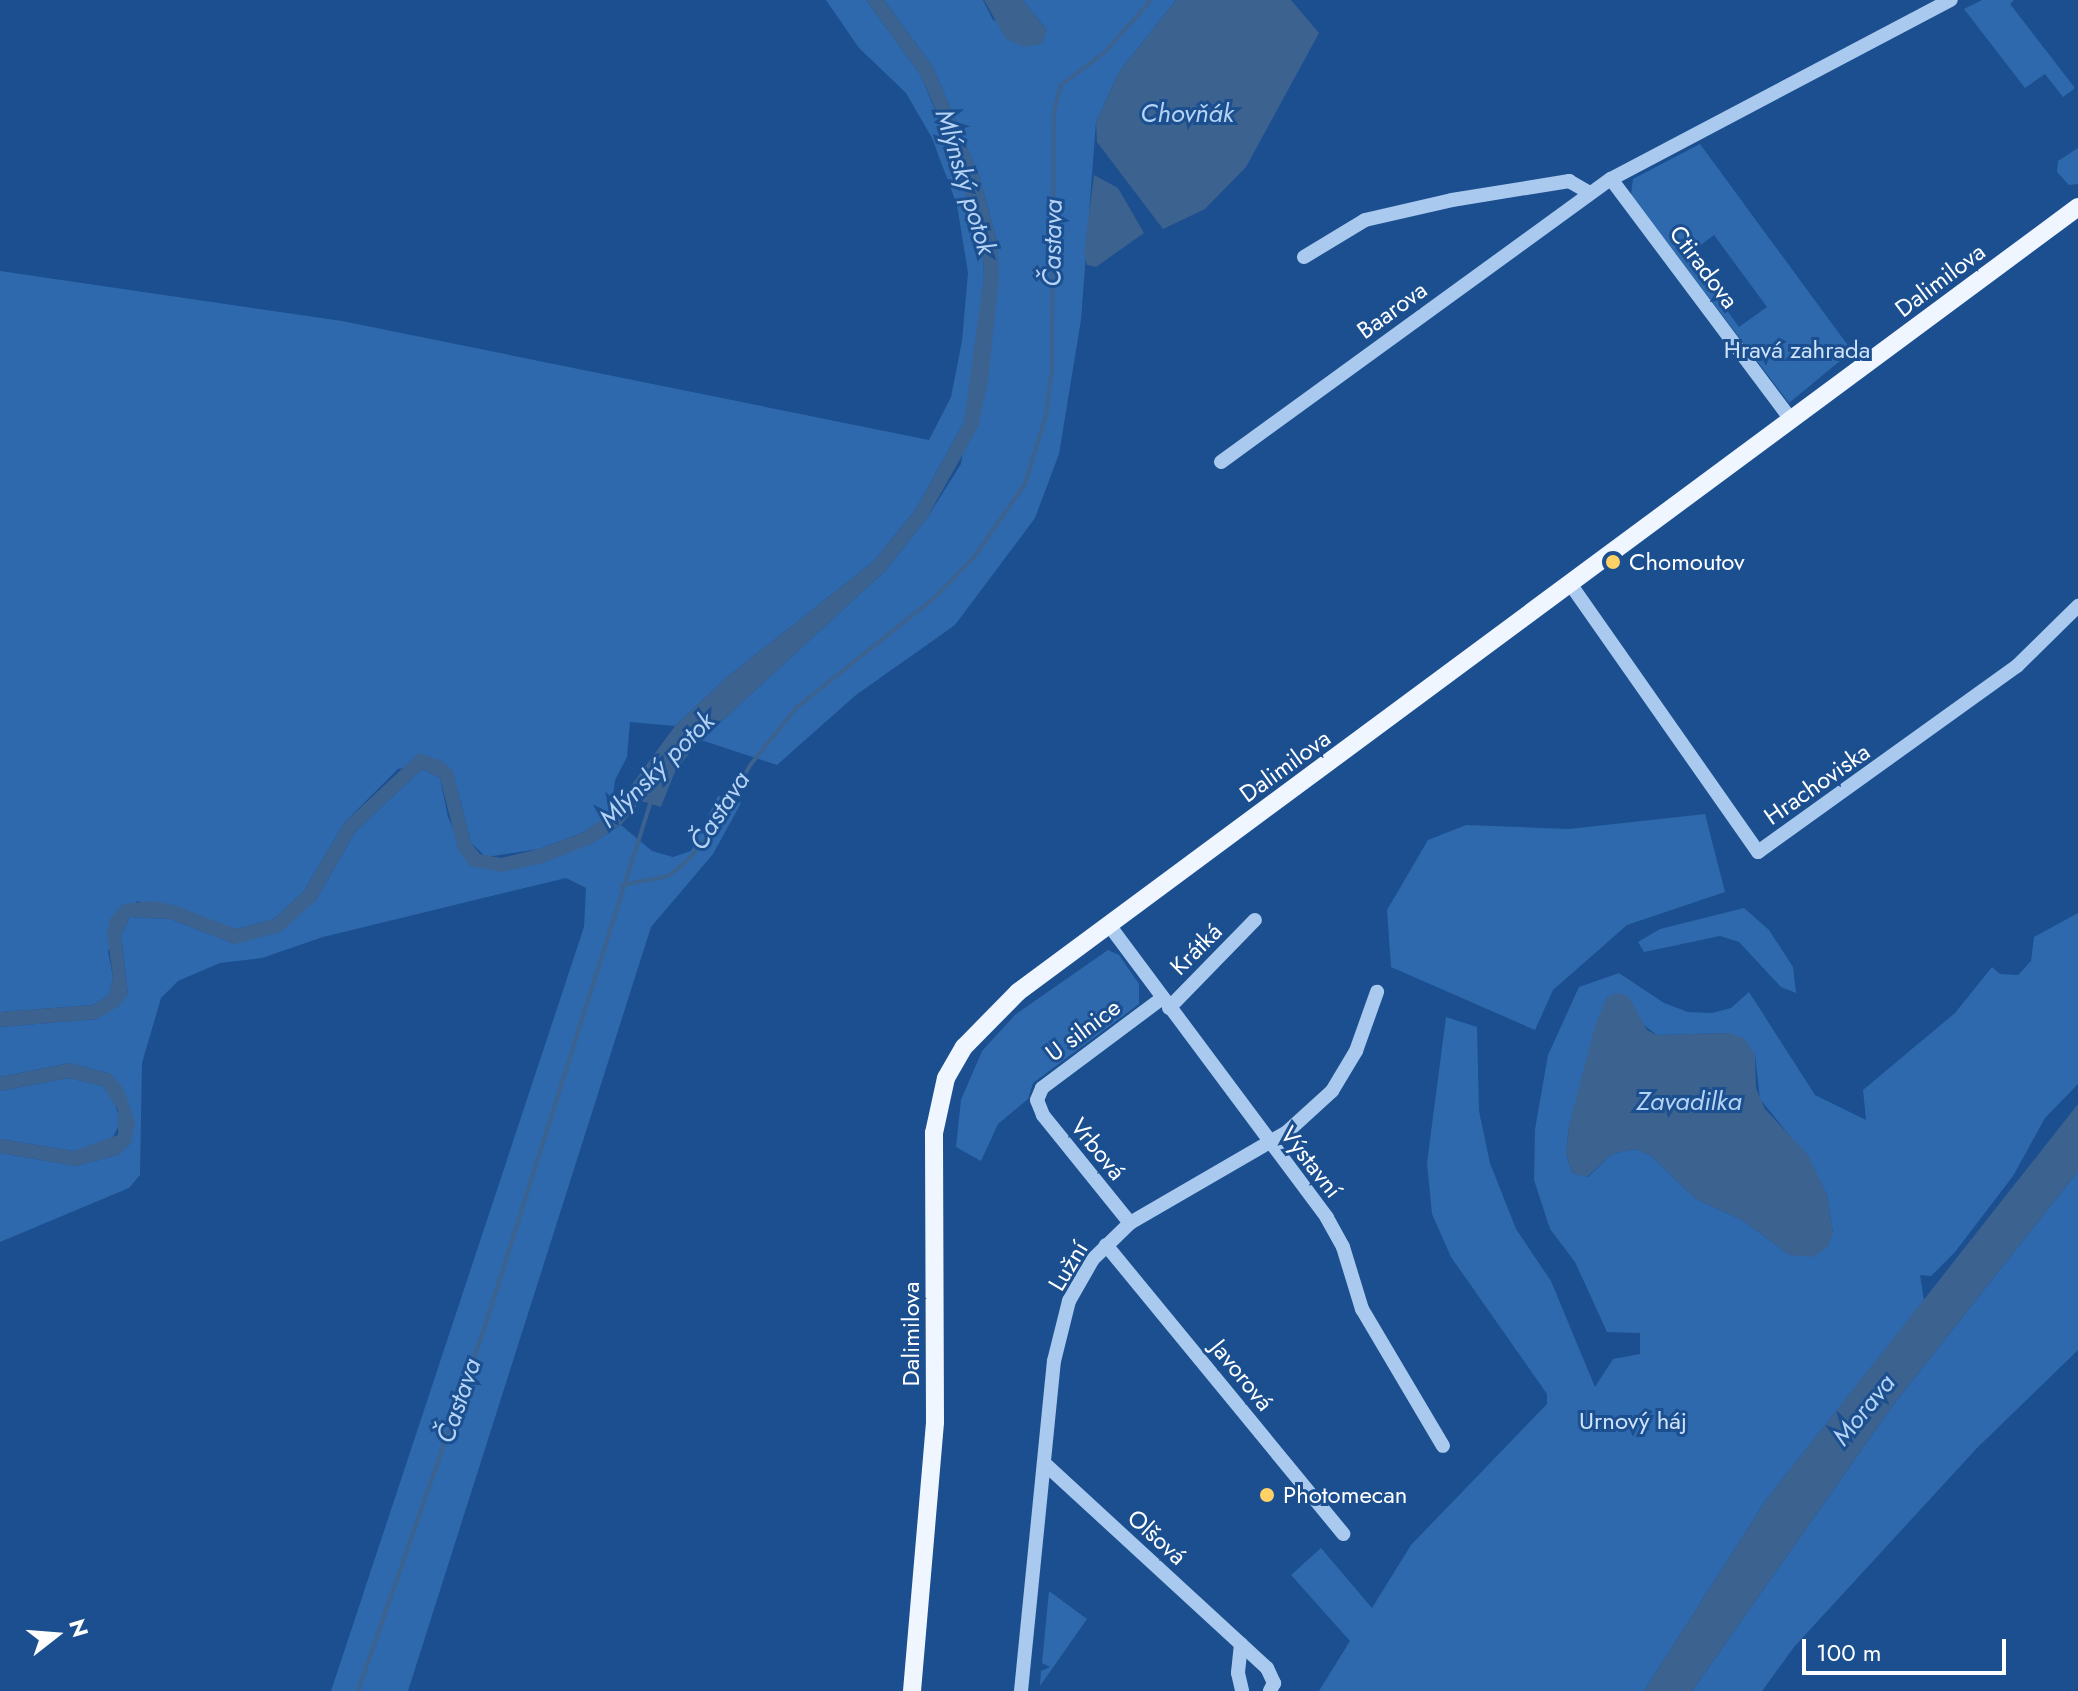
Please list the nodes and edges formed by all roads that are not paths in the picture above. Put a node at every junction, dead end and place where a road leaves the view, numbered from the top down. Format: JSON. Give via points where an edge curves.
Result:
{"nodes":[{"id":1,"x":1951,"y":0,"type":"edge"},
{"id":2,"x":1611,"y":179,"type":"junction"},
{"id":3,"x":1590,"y":193,"type":"junction"},
{"id":4,"x":2078,"y":207,"type":"edge"},
{"id":5,"x":1304,"y":257,"type":"dead end"},
{"id":6,"x":1791,"y":420,"type":"junction"},
{"id":7,"x":1221,"y":462,"type":"dead end"},
{"id":8,"x":1571,"y":585,"type":"junction"},
{"id":9,"x":2078,"y":606,"type":"edge"},
{"id":10,"x":1255,"y":920,"type":"dead end"},
{"id":11,"x":1109,"y":925,"type":"junction"},
{"id":12,"x":1377,"y":992,"type":"dead end"},
{"id":13,"x":1165,"y":1003,"type":"junction"},
{"id":14,"x":1037,"y":1100,"type":"joint"},
{"id":15,"x":1267,"y":1143,"type":"junction"},
{"id":16,"x":1130,"y":1223,"type":"junction"},
{"id":17,"x":1106,"y":1245,"type":"junction"},
{"id":18,"x":1443,"y":1446,"type":"dead end"},
{"id":19,"x":1044,"y":1463,"type":"junction"},
{"id":20,"x":1343,"y":1534,"type":"dead end"},
{"id":21,"x":1241,"y":1644,"type":"junction"},
{"id":22,"x":912,"y":1691,"type":"edge"},
{"id":23,"x":1021,"y":1691,"type":"edge"},
{"id":24,"x":1242,"y":1691,"type":"edge"},
{"id":25,"x":1270,"y":1691,"type":"edge"}],
"edges":[{"from":1,"to":2,"type":"street","name":"Baarova"},
{"from":2,"to":3,"type":"street","name":"Baarova"},
{"from":2,"to":6,"type":"street","name":"Ctiradova"},
{"from":3,"to":5,"type":"street","via":[[1569,181],[1452,200],[1365,220]]},
{"from":3,"to":7,"type":"street","name":"Baarova"},
{"from":4,"to":6,"type":"main road","name":"Dalimilova"},
{"from":6,"to":8,"type":"main road","name":"Dalimilova"},
{"from":8,"to":9,"type":"street","name":"Hrachoviska","via":[[1758,852],[2017,666]]},
{"from":8,"to":11,"type":"main road","name":"Dalimilova"},
{"from":10,"to":13,"type":"street","name":"Krátká"},
{"from":11,"to":13,"type":"street","name":"Výstavní"},
{"from":11,"to":22,"type":"main road","name":"Dalimilova","via":[[981,1026],[950,1068],[939,1099],[934,1133],[935,1422]]},
{"from":12,"to":15,"type":"street","name":"Lužní","via":[[1356,1051],[1332,1091]]},
{"from":13,"to":14,"type":"street","name":"U silnice","via":[[1042,1088]]},
{"from":13,"to":15,"type":"street","name":"Výstavní"},
{"from":14,"to":16,"type":"street","name":"Vrbová","via":[[1043,1115]]},
{"from":15,"to":16,"type":"street","name":"Lužní"},
{"from":15,"to":18,"type":"street","name":"Výstavní","via":[[1327,1218],[1343,1247],[1362,1309]]},
{"from":16,"to":17,"type":"street","name":"Lužní"},
{"from":17,"to":19,"type":"street","name":"Lužní","via":[[1069,1301],[1054,1361]]},
{"from":17,"to":20,"type":"street","name":"Javorová"},
{"from":19,"to":21,"type":"street","name":"Olšová"},
{"from":19,"to":23,"type":"street","name":"Lužní"},
{"from":21,"to":24,"type":"street"},
{"from":21,"to":25,"type":"street","name":"Olšová","via":[[1272,1674]]}]}
